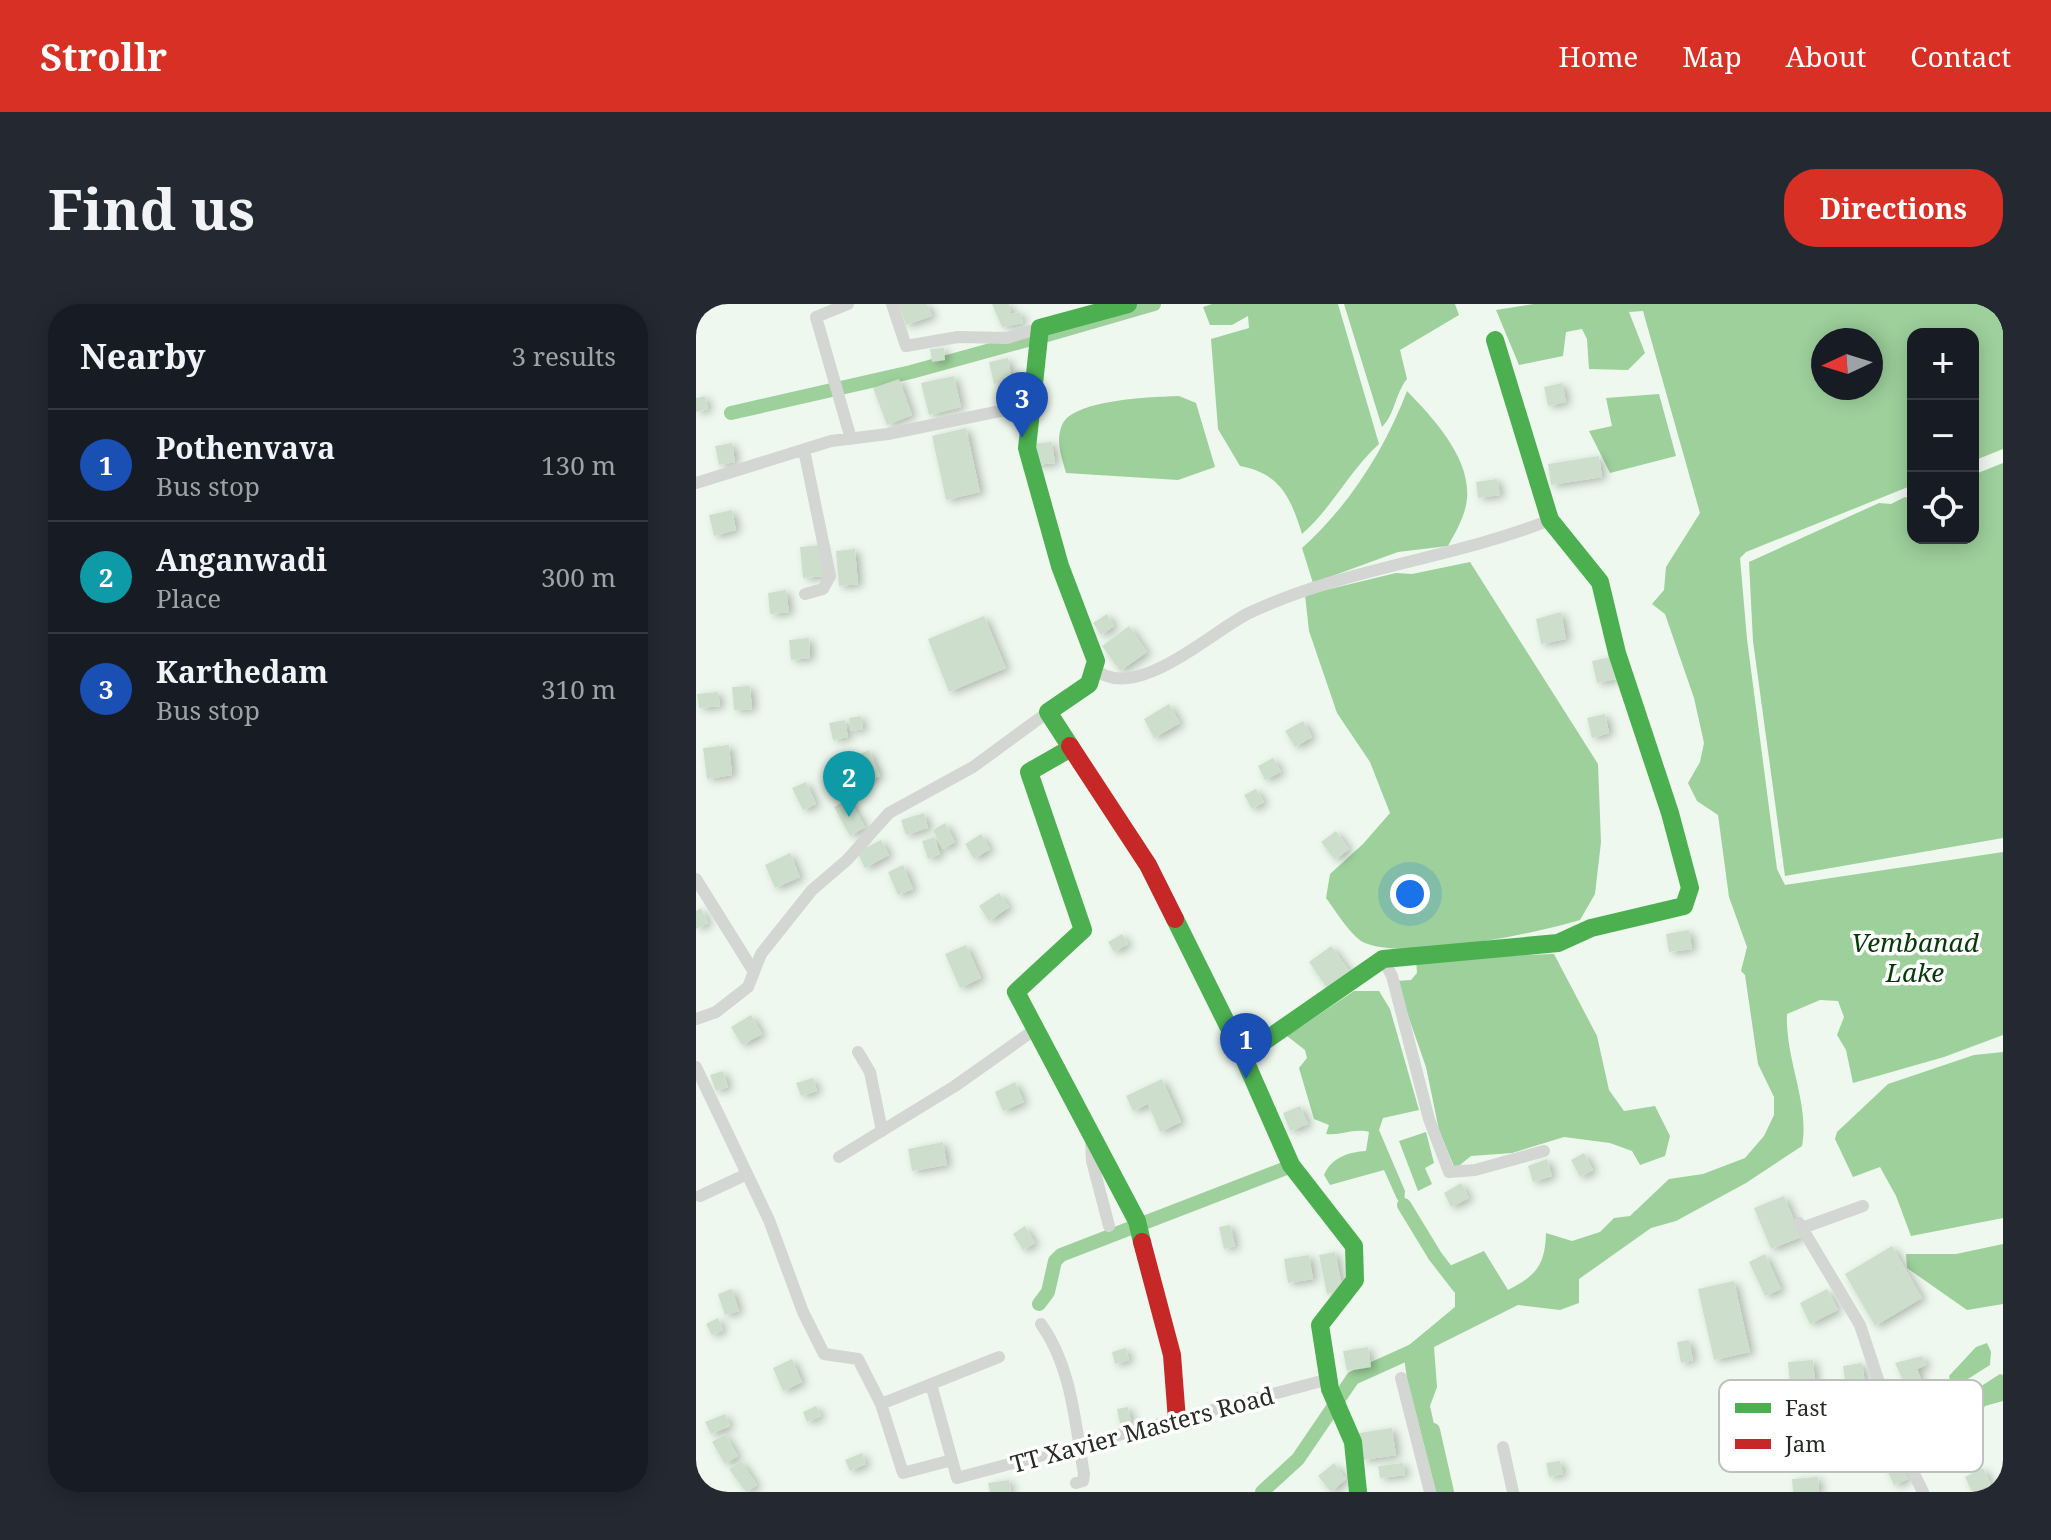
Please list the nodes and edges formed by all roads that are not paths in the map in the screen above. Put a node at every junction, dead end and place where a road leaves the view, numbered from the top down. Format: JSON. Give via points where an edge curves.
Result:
{"nodes":[{"id":1,"x":811,"y":304,"type":"edge"},
{"id":2,"x":848,"y":304,"type":"edge"},
{"id":3,"x":892,"y":304,"type":"edge"},
{"id":4,"x":1128,"y":304,"type":"edge"},
{"id":5,"x":816,"y":317,"type":"junction"},
{"id":6,"x":1040,"y":328,"type":"junction"},
{"id":7,"x":1495,"y":340,"type":"dead end"},
{"id":8,"x":1029,"y":405,"type":"junction"},
{"id":9,"x":851,"y":439,"type":"junction"},
{"id":10,"x":804,"y":450,"type":"junction"},
{"id":11,"x":696,"y":483,"type":"edge"},
{"id":12,"x":1550,"y":520,"type":"junction"},
{"id":13,"x":805,"y":594,"type":"dead end"},
{"id":14,"x":1094,"y":668,"type":"junction"},
{"id":15,"x":1048,"y":712,"type":"junction"},
{"id":16,"x":1071,"y":748,"type":"junction"},
{"id":17,"x":696,"y":879,"type":"edge"},
{"id":18,"x":1383,"y":959,"type":"junction"},
{"id":19,"x":754,"y":972,"type":"junction"},
{"id":20,"x":696,"y":1019,"type":"edge"},
{"id":21,"x":1034,"y":1030,"type":"junction"},
{"id":22,"x":858,"y":1052,"type":"dead end"},
{"id":23,"x":1243,"y":1056,"type":"junction"},
{"id":24,"x":696,"y":1067,"type":"edge"},
{"id":25,"x":882,"y":1131,"type":"junction"},
{"id":26,"x":1090,"y":1132,"type":"junction"},
{"id":27,"x":1544,"y":1151,"type":"dead end"},
{"id":28,"x":839,"y":1157,"type":"dead end"},
{"id":29,"x":747,"y":1174,"type":"junction"},
{"id":30,"x":700,"y":1196,"type":"dead end"},
{"id":31,"x":1863,"y":1206,"type":"dead end"},
{"id":32,"x":1109,"y":1226,"type":"dead end"},
{"id":33,"x":1041,"y":1324,"type":"dead end"},
{"id":34,"x":999,"y":1357,"type":"dead end"},
{"id":35,"x":1401,"y":1378,"type":"dead end"},
{"id":36,"x":1329,"y":1379,"type":"junction"},
{"id":37,"x":1878,"y":1380,"type":"edge"},
{"id":38,"x":931,"y":1384,"type":"junction"},
{"id":39,"x":881,"y":1404,"type":"junction"},
{"id":40,"x":1177,"y":1420,"type":"junction"},
{"id":41,"x":1078,"y":1447,"type":"junction"},
{"id":42,"x":1503,"y":1447,"type":"dead end"},
{"id":43,"x":952,"y":1460,"type":"junction"},
{"id":44,"x":1913,"y":1472,"type":"edge"},
{"id":45,"x":1076,"y":1483,"type":"dead end"},
{"id":46,"x":1358,"y":1492,"type":"edge"},
{"id":47,"x":1430,"y":1492,"type":"edge"},
{"id":48,"x":1513,"y":1492,"type":"edge"},
{"id":49,"x":1923,"y":1492,"type":"edge"}],
"edges":[{"from":1,"to":5,"type":"street"},
{"from":2,"to":5,"type":"street"},
{"from":3,"to":6,"type":"street","via":[[906,346],[958,337],[1007,338]]},
{"from":4,"to":6,"type":"street"},
{"from":5,"to":9,"type":"street"},
{"from":6,"to":8,"type":"street"},
{"from":7,"to":12,"type":"street"},
{"from":8,"to":9,"type":"street"},
{"from":8,"to":14,"type":"street","via":[[1027,448],[1035,483],[1096,661]]},
{"from":9,"to":10,"type":"street"},
{"from":10,"to":11,"type":"street"},
{"from":10,"to":13,"type":"street","via":[[830,576],[823,589]]},
{"from":12,"to":14,"type":"street","via":[[1508,537],[1293,593],[1227,623],[1193,651],[1139,676],[1115,680]]},
{"from":12,"to":18,"type":"street","via":[[1600,582],[1690,888],[1684,906],[1591,928],[1558,943]]},
{"from":14,"to":15,"type":"street","via":[[1089,684]]},
{"from":15,"to":16,"type":"street"},
{"from":15,"to":19,"type":"street","via":[[973,767],[889,813],[812,890],[761,954]]},
{"from":16,"to":21,"type":"street","via":[[1029,772],[1083,930],[1016,992]]},
{"from":16,"to":23,"type":"street","via":[[1148,865]]},
{"from":17,"to":19,"type":"street"},
{"from":18,"to":23,"type":"street"},
{"from":18,"to":27,"type":"street","via":[[1449,1172]]},
{"from":19,"to":20,"type":"street","via":[[748,987],[716,1012]]},
{"from":21,"to":25,"type":"street"},
{"from":21,"to":26,"type":"street"},
{"from":22,"to":25,"type":"street","via":[[870,1072]]},
{"from":23,"to":36,"type":"street","via":[[1291,1165],[1354,1246],[1355,1280],[1320,1325]]},
{"from":24,"to":29,"type":"street"},
{"from":25,"to":28,"type":"street"},
{"from":26,"to":32,"type":"street"},
{"from":26,"to":40,"type":"street","via":[[1139,1226],[1172,1355]]},
{"from":29,"to":30,"type":"street"},
{"from":29,"to":39,"type":"street","via":[[824,1354],[858,1359]]},
{"from":31,"to":37,"type":"street","via":[[1800,1226],[1860,1325]]},
{"from":33,"to":41,"type":"street","via":[[1063,1364]]},
{"from":34,"to":38,"type":"street"},
{"from":35,"to":47,"type":"street"},
{"from":36,"to":40,"type":"street","name":"TT Xavier Masters Road"},
{"from":36,"to":46,"type":"street","via":[[1353,1442]]},
{"from":38,"to":39,"type":"street"},
{"from":38,"to":43,"type":"street"},
{"from":39,"to":43,"type":"street","via":[[903,1473]]},
{"from":40,"to":41,"type":"street","name":"TT Xavier Masters Road"},
{"from":41,"to":43,"type":"street","name":"TT Xavier Masters Road","via":[[957,1478]]},
{"from":41,"to":45,"type":"street","via":[[1084,1474]]},
{"from":42,"to":48,"type":"street"},
{"from":44,"to":49,"type":"street"}]}
